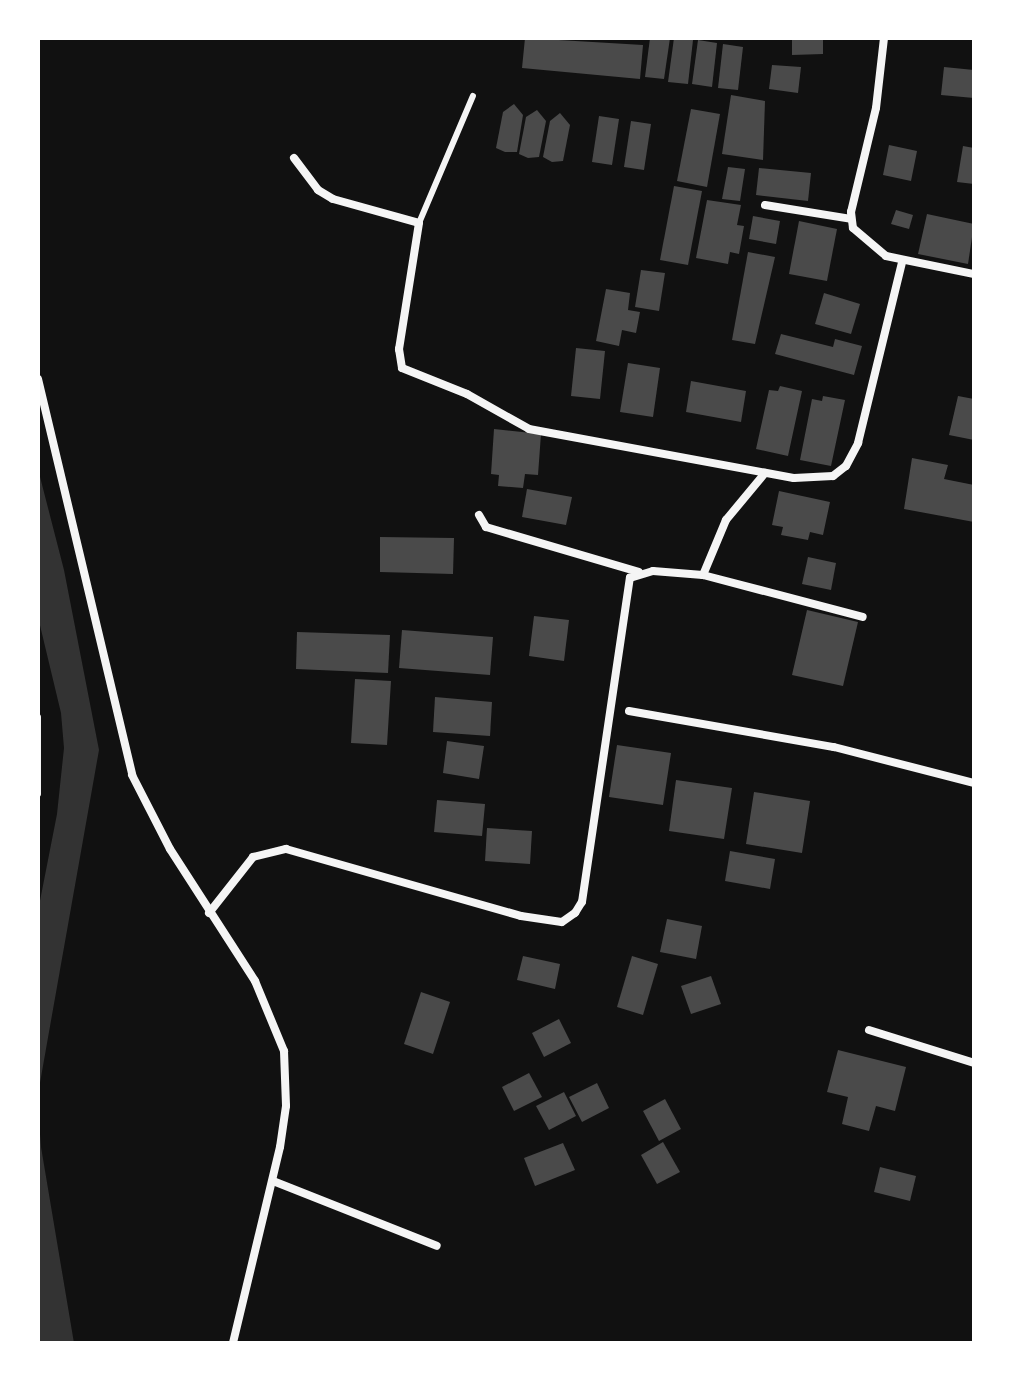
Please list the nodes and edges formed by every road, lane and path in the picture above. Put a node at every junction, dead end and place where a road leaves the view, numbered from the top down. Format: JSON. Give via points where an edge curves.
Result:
{"nodes":[{"id":1,"x":884,"y":38,"type":"edge"},
{"id":2,"x":473,"y":96,"type":"dead end"},
{"id":3,"x":294,"y":158,"type":"dead end"},
{"id":4,"x":765,"y":205,"type":"dead end"},
{"id":5,"x":851,"y":219,"type":"junction"},
{"id":6,"x":419,"y":223,"type":"junction"},
{"id":7,"x":902,"y":262,"type":"junction"},
{"id":8,"x":974,"y":274,"type":"edge"},
{"id":9,"x":38,"y":379,"type":"edge"},
{"id":10,"x":765,"y":473,"type":"junction"},
{"id":11,"x":479,"y":515,"type":"dead end"},
{"id":12,"x":639,"y":573,"type":"junction"},
{"id":13,"x":703,"y":575,"type":"junction"},
{"id":14,"x":863,"y":617,"type":"dead end"},
{"id":15,"x":629,"y":711,"type":"dead end"},
{"id":16,"x":38,"y":717,"type":"edge"},
{"id":17,"x":974,"y":783,"type":"edge"},
{"id":18,"x":38,"y":794,"type":"edge"},
{"id":19,"x":209,"y":913,"type":"junction"},
{"id":20,"x":869,"y":1030,"type":"dead end"},
{"id":21,"x":974,"y":1063,"type":"edge"},
{"id":22,"x":273,"y":1181,"type":"junction"},
{"id":23,"x":437,"y":1246,"type":"dead end"},
{"id":24,"x":233,"y":1343,"type":"edge"}],
"edges":[{"from":1,"to":5,"type":"street","via":[[876,108]]},
{"from":2,"to":6,"type":"lane"},
{"from":3,"to":6,"type":"street","via":[[318,190],[333,199]]},
{"from":4,"to":5,"type":"street"},
{"from":5,"to":7,"type":"street","via":[[867,245]]},
{"from":6,"to":10,"type":"street","via":[[402,368],[467,394],[529,429]]},
{"from":7,"to":8,"type":"street"},
{"from":7,"to":10,"type":"street","via":[[858,443],[846,466],[814,480]]},
{"from":9,"to":19,"type":"street","via":[[132,775]]},
{"from":10,"to":13,"type":"street","via":[[726,520]]},
{"from":11,"to":12,"type":"street","via":[[486,527]]},
{"from":12,"to":13,"type":"street"},
{"from":12,"to":19,"type":"street","via":[[630,578],[625,592],[582,902],[575,913],[562,922],[521,916],[286,849],[253,857]]},
{"from":13,"to":14,"type":"street"},
{"from":15,"to":17,"type":"street","via":[[834,747]]},
{"from":16,"to":18,"type":"lane"},
{"from":19,"to":22,"type":"street","via":[[255,981],[284,1051],[286,1106]]},
{"from":20,"to":21,"type":"street"},
{"from":22,"to":23,"type":"street"},
{"from":22,"to":24,"type":"street"}]}
